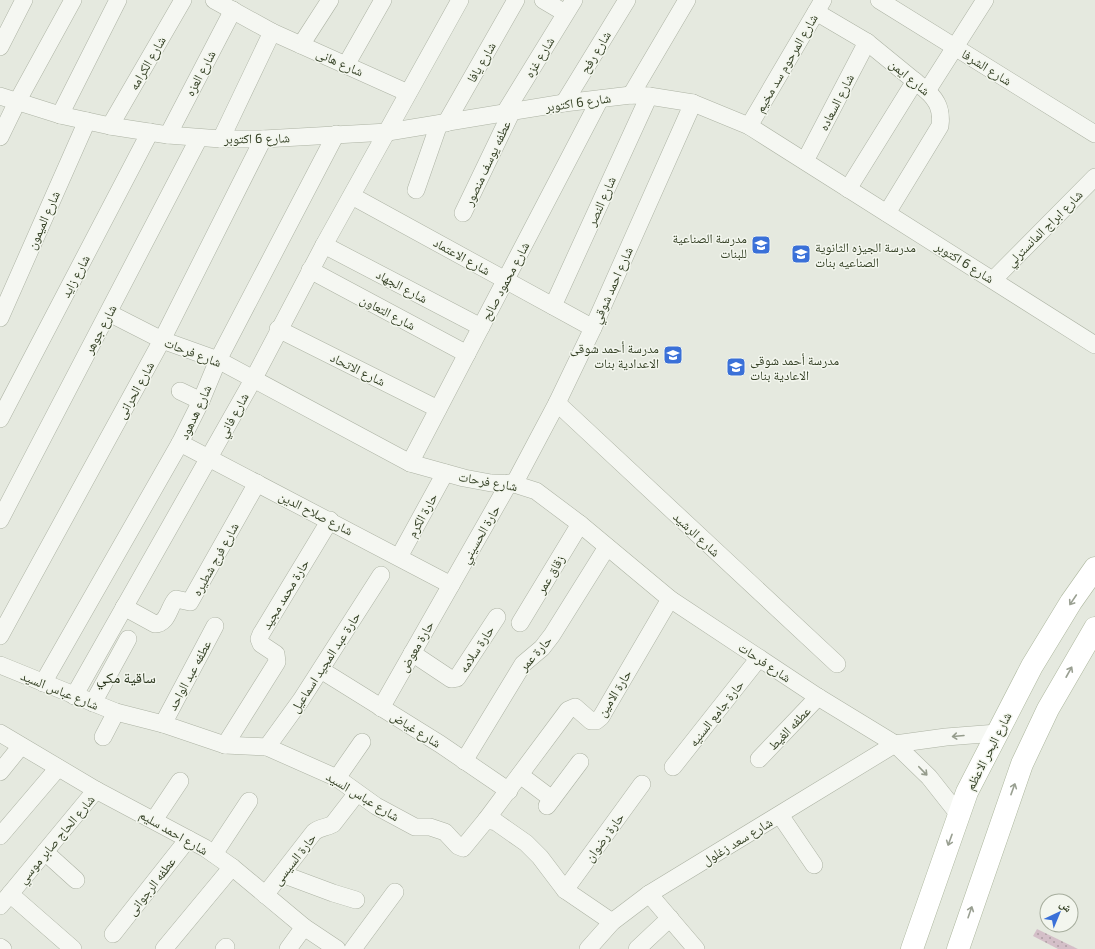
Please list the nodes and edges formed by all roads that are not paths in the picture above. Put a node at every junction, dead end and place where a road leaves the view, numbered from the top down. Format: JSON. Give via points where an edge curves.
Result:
{"nodes":[{"id":1,"x":24,"y":0,"type":"edge"},
{"id":2,"x":73,"y":0,"type":"edge"},
{"id":3,"x":118,"y":0,"type":"edge"},
{"id":4,"x":183,"y":0,"type":"edge"},
{"id":5,"x":214,"y":0,"type":"edge"},
{"id":6,"x":330,"y":0,"type":"edge"},
{"id":7,"x":383,"y":0,"type":"edge"},
{"id":8,"x":460,"y":0,"type":"edge"},
{"id":9,"x":516,"y":0,"type":"edge"},
{"id":10,"x":543,"y":0,"type":"edge"},
{"id":11,"x":627,"y":0,"type":"edge"},
{"id":12,"x":687,"y":0,"type":"edge"},
{"id":13,"x":879,"y":0,"type":"edge"},
{"id":14,"x":985,"y":0,"type":"edge"},
{"id":15,"x":819,"y":6,"type":"edge"},
{"id":16,"x":570,"y":7,"type":"edge"},
{"id":17,"x":233,"y":10,"type":"junction"},
{"id":18,"x":272,"y":32,"type":"junction"},
{"id":19,"x":867,"y":42,"type":"junction"},
{"id":20,"x":301,"y":45,"type":"junction"},
{"id":21,"x":0,"y":48,"type":"edge"},
{"id":22,"x":956,"y":48,"type":"junction"},
{"id":23,"x":346,"y":65,"type":"junction"},
{"id":24,"x":921,"y":86,"type":"junction"},
{"id":25,"x":408,"y":93,"type":"junction"},
{"id":26,"x":631,"y":95,"type":"junction"},
{"id":27,"x":0,"y":96,"type":"edge"},
{"id":28,"x":649,"y":96,"type":"junction"},
{"id":29,"x":600,"y":99,"type":"junction"},
{"id":30,"x":17,"y":102,"type":"junction"},
{"id":31,"x":564,"y":103,"type":"junction"},
{"id":32,"x":693,"y":104,"type":"junction"},
{"id":33,"x":507,"y":114,"type":"junction"},
{"id":34,"x":60,"y":115,"type":"junction"},
{"id":35,"x":86,"y":121,"type":"junction"},
{"id":36,"x":442,"y":124,"type":"junction"},
{"id":37,"x":110,"y":126,"type":"junction"},
{"id":38,"x":749,"y":126,"type":"junction"},
{"id":39,"x":150,"y":132,"type":"junction"},
{"id":40,"x":388,"y":132,"type":"junction"},
{"id":41,"x":336,"y":134,"type":"junction"},
{"id":42,"x":1095,"y":134,"type":"edge"},
{"id":43,"x":168,"y":135,"type":"junction"},
{"id":44,"x":0,"y":137,"type":"edge"},
{"id":45,"x":199,"y":138,"type":"junction"},
{"id":46,"x":221,"y":139,"type":"junction"},
{"id":47,"x":263,"y":139,"type":"junction"},
{"id":48,"x":805,"y":161,"type":"junction"},
{"id":49,"x":1095,"y":177,"type":"edge"},
{"id":50,"x":848,"y":189,"type":"junction"},
{"id":51,"x":416,"y":190,"type":"dead end"},
{"id":52,"x":352,"y":196,"type":"junction"},
{"id":53,"x":887,"y":213,"type":"junction"},
{"id":54,"x":463,"y":214,"type":"dead end"},
{"id":55,"x":324,"y":245,"type":"junction"},
{"id":56,"x":310,"y":270,"type":"junction"},
{"id":57,"x":506,"y":280,"type":"junction"},
{"id":58,"x":993,"y":280,"type":"junction"},
{"id":59,"x":553,"y":306,"type":"junction"},
{"id":60,"x":109,"y":313,"type":"junction"},
{"id":61,"x":0,"y":318,"type":"edge"},
{"id":62,"x":481,"y":327,"type":"junction"},
{"id":63,"x":593,"y":328,"type":"junction"},
{"id":64,"x":278,"y":329,"type":"junction"},
{"id":65,"x":162,"y":340,"type":"junction"},
{"id":66,"x":1095,"y":345,"type":"edge"},
{"id":67,"x":467,"y":354,"type":"junction"},
{"id":68,"x":218,"y":360,"type":"junction"},
{"id":69,"x":254,"y":378,"type":"junction"},
{"id":70,"x":180,"y":391,"type":"dead end"},
{"id":71,"x":201,"y":401,"type":"junction"},
{"id":72,"x":557,"y":403,"type":"junction"},
{"id":73,"x":438,"y":409,"type":"junction"},
{"id":74,"x":0,"y":419,"type":"edge"},
{"id":75,"x":180,"y":443,"type":"junction"},
{"id":76,"x":208,"y":458,"type":"junction"},
{"id":77,"x":410,"y":463,"type":"junction"},
{"id":78,"x":445,"y":473,"type":"junction"},
{"id":79,"x":257,"y":483,"type":"junction"},
{"id":80,"x":512,"y":484,"type":"junction"},
{"id":81,"x":0,"y":520,"type":"edge"},
{"id":82,"x":330,"y":520,"type":"junction"},
{"id":83,"x":580,"y":524,"type":"junction"},
{"id":84,"x":607,"y":546,"type":"junction"},
{"id":85,"x":399,"y":557,"type":"junction"},
{"id":86,"x":1095,"y":568,"type":"edge"},
{"id":87,"x":381,"y":575,"type":"dead end"},
{"id":88,"x":451,"y":585,"type":"junction"},
{"id":89,"x":670,"y":599,"type":"junction"},
{"id":90,"x":124,"y":607,"type":"junction"},
{"id":91,"x":497,"y":617,"type":"dead end"},
{"id":92,"x":520,"y":623,"type":"dead end"},
{"id":93,"x":215,"y":626,"type":"dead end"},
{"id":94,"x":1095,"y":628,"type":"edge"},
{"id":95,"x":0,"y":636,"type":"edge"},
{"id":96,"x":128,"y":639,"type":"dead end"},
{"id":97,"x":412,"y":654,"type":"junction"},
{"id":98,"x":759,"y":658,"type":"junction"},
{"id":99,"x":0,"y":664,"type":"edge"},
{"id":100,"x":837,"y":664,"type":"dead end"},
{"id":101,"x":321,"y":670,"type":"junction"},
{"id":102,"x":43,"y":683,"type":"junction"},
{"id":103,"x":74,"y":696,"type":"junction"},
{"id":104,"x":818,"y":697,"type":"junction"},
{"id":105,"x":93,"y":703,"type":"junction"},
{"id":106,"x":381,"y":708,"type":"junction"},
{"id":107,"x":116,"y":712,"type":"junction"},
{"id":108,"x":163,"y":724,"type":"junction"},
{"id":109,"x":0,"y":733,"type":"edge"},
{"id":110,"x":997,"y":733,"type":"junction"},
{"id":111,"x":103,"y":737,"type":"dead end"},
{"id":112,"x":362,"y":742,"type":"dead end"},
{"id":113,"x":895,"y":744,"type":"junction"},
{"id":114,"x":225,"y":745,"type":"junction"},
{"id":115,"x":21,"y":746,"type":"junction"},
{"id":116,"x":267,"y":747,"type":"junction"},
{"id":117,"x":759,"y":759,"type":"dead end"},
{"id":118,"x":464,"y":760,"type":"junction"},
{"id":119,"x":580,"y":762,"type":"dead end"},
{"id":120,"x":673,"y":767,"type":"dead end"},
{"id":121,"x":58,"y":768,"type":"junction"},
{"id":122,"x":0,"y":772,"type":"edge"},
{"id":123,"x":520,"y":775,"type":"junction"},
{"id":124,"x":337,"y":778,"type":"junction"},
{"id":125,"x":180,"y":781,"type":"dead end"},
{"id":126,"x":642,"y":784,"type":"dead end"},
{"id":127,"x":96,"y":790,"type":"junction"},
{"id":128,"x":509,"y":790,"type":"junction"},
{"id":129,"x":357,"y":793,"type":"junction"},
{"id":130,"x":249,"y":801,"type":"dead end"},
{"id":131,"x":780,"y":815,"type":"junction"},
{"id":132,"x":959,"y":815,"type":"junction"},
{"id":133,"x":154,"y":820,"type":"junction"},
{"id":134,"x":486,"y":820,"type":"junction"},
{"id":135,"x":0,"y":836,"type":"edge"},
{"id":136,"x":188,"y":839,"type":"junction"},
{"id":137,"x":45,"y":852,"type":"junction"},
{"id":138,"x":214,"y":854,"type":"junction"},
{"id":139,"x":814,"y":865,"type":"dead end"},
{"id":140,"x":232,"y":867,"type":"junction"},
{"id":141,"x":282,"y":874,"type":"junction"},
{"id":142,"x":76,"y":880,"type":"dead end"},
{"id":143,"x":565,"y":890,"type":"junction"},
{"id":144,"x":395,"y":892,"type":"dead end"},
{"id":145,"x":649,"y":894,"type":"junction"},
{"id":146,"x":265,"y":895,"type":"junction"},
{"id":147,"x":5,"y":900,"type":"edge"},
{"id":148,"x":356,"y":900,"type":"dead end"},
{"id":149,"x":670,"y":918,"type":"junction"},
{"id":150,"x":612,"y":922,"type":"junction"},
{"id":151,"x":304,"y":927,"type":"junction"},
{"id":152,"x":113,"y":934,"type":"dead end"},
{"id":153,"x":0,"y":946,"type":"edge"},
{"id":154,"x":3,"y":949,"type":"edge"},
{"id":155,"x":73,"y":949,"type":"edge"},
{"id":156,"x":164,"y":949,"type":"edge"},
{"id":157,"x":288,"y":949,"type":"edge"},
{"id":158,"x":337,"y":949,"type":"edge"},
{"id":159,"x":353,"y":949,"type":"edge"},
{"id":160,"x":588,"y":949,"type":"edge"},
{"id":161,"x":637,"y":949,"type":"edge"},
{"id":162,"x":696,"y":949,"type":"edge"},
{"id":163,"x":912,"y":949,"type":"edge"},
{"id":164,"x":958,"y":949,"type":"edge"}],
"edges":[{"from":1,"to":21,"type":"street"},
{"from":2,"to":30,"type":"street"},
{"from":3,"to":34,"type":"street"},
{"from":4,"to":37,"type":"street","name":"شارع الكرامه"},
{"from":5,"to":17,"type":"street","name":"شارع هانى"},
{"from":6,"to":20,"type":"street"},
{"from":7,"to":23,"type":"street"},
{"from":8,"to":25,"type":"street","name":"شارع فاني"},
{"from":9,"to":36,"type":"street","name":"شارع يافا"},
{"from":10,"to":16,"type":"street"},
{"from":11,"to":31,"type":"street","name":"شارع رفح"},
{"from":12,"to":26,"type":"street"},
{"from":13,"to":22,"type":"street","name":"شارع الشرفا"},
{"from":14,"to":22,"type":"street"},
{"from":15,"to":19,"type":"street","name":"شارع ايمن"},
{"from":15,"to":38,"type":"street","name":"شارع المرحوم سد مخيم"},
{"from":16,"to":33,"type":"street","name":"شارع غزه"},
{"from":17,"to":18,"type":"street","name":"شارع هانى"},
{"from":17,"to":43,"type":"street","name":"شارع العزه"},
{"from":18,"to":20,"type":"street","name":"شارع هانى"},
{"from":18,"to":46,"type":"street"},
{"from":19,"to":24,"type":"street","name":"شارع ايمن"},
{"from":19,"to":48,"type":"street","name":"شارع السعاده"},
{"from":20,"to":23,"type":"street","name":"شارع هانى"},
{"from":22,"to":24,"type":"street"},
{"from":22,"to":42,"type":"street","name":"شارع الشرفا"},
{"from":23,"to":25,"type":"street","name":"شارع هانى"},
{"from":24,"to":50,"type":"street"},
{"from":24,"to":53,"type":"street","name":"شارع ايمن","via":[[934,97],[939,106],[940,126]]},
{"from":25,"to":40,"type":"street","name":"شارع فاني"},
{"from":26,"to":28,"type":"street","name":"شارع 6 اكتوبر"},
{"from":26,"to":29,"type":"street","name":"شارع 6 اكتوبر"},
{"from":27,"to":30,"type":"street","name":"شارع 6 اكتوبر"},
{"from":28,"to":32,"type":"street","name":"شارع 6 اكتوبر"},
{"from":28,"to":59,"type":"street","name":"شارع النصر"},
{"from":29,"to":31,"type":"street","name":"شارع 6 اكتوبر"},
{"from":29,"to":57,"type":"street","name":"شارع محمود صالح"},
{"from":30,"to":34,"type":"street","name":"شارع 6 اكتوبر"},
{"from":30,"to":44,"type":"street"},
{"from":31,"to":33,"type":"street","name":"شارع 6 اكتوبر"},
{"from":32,"to":38,"type":"street","name":"شارع 6 اكتوبر"},
{"from":32,"to":63,"type":"street","name":"شارع احمد شوقي"},
{"from":33,"to":36,"type":"street","name":"شارع 6 اكتوبر"},
{"from":33,"to":54,"type":"street","name":"عطفه يوسف منصور"},
{"from":34,"to":35,"type":"street","name":"شارع 6 اكتوبر"},
{"from":35,"to":37,"type":"street","name":"شارع 6 اكتوبر"},
{"from":35,"to":61,"type":"street","name":"شارع الميمون"},
{"from":36,"to":40,"type":"street","name":"شارع 6 اكتوبر"},
{"from":36,"to":51,"type":"street","name":"شارع يافا"},
{"from":37,"to":39,"type":"street","name":"شارع 6 اكتوبر"},
{"from":38,"to":48,"type":"street","name":"شارع 6 اكتوبر"},
{"from":39,"to":43,"type":"street","name":"شارع 6 اكتوبر"},
{"from":39,"to":74,"type":"street","name":"شارع زايد"},
{"from":40,"to":41,"type":"street","name":"شارع 6 اكتوبر"},
{"from":40,"to":52,"type":"street","name":"شارع فاني"},
{"from":41,"to":47,"type":"street","name":"شارع 6 اكتوبر"},
{"from":41,"to":68,"type":"street","name":"شارع هدهود"},
{"from":43,"to":45,"type":"street","name":"شارع 6 اكتوبر"},
{"from":45,"to":46,"type":"street","name":"شارع 6 اكتوبر"},
{"from":45,"to":60,"type":"street","name":"شارع جوهر"},
{"from":46,"to":47,"type":"street","name":"شارع 6 اكتوبر"},
{"from":47,"to":65,"type":"street","name":"شارع الحرانى"},
{"from":48,"to":50,"type":"street","name":"شارع 6 اكتوبر"},
{"from":49,"to":58,"type":"street","name":"شارع ابراج المانسترلي"},
{"from":50,"to":53,"type":"street","name":"شارع 6 اكتوبر"},
{"from":52,"to":55,"type":"street","name":"شارع فاني"},
{"from":52,"to":57,"type":"street","name":"شارع الاعتماد"},
{"from":53,"to":58,"type":"street","name":"شارع 6 اكتوبر"},
{"from":55,"to":56,"type":"street","name":"شارع فاني"},
{"from":55,"to":62,"type":"street","name":"شارع الجهاد"},
{"from":56,"to":64,"type":"street","name":"شارع فاني"},
{"from":56,"to":67,"type":"street","name":"شارع التعاون"},
{"from":57,"to":59,"type":"street","name":"شارع الاعتماد"},
{"from":57,"to":62,"type":"street","name":"شارع محمود صالح"},
{"from":58,"to":66,"type":"street","name":"شارع 6 اكتوبر"},
{"from":59,"to":63,"type":"street","name":"شارع الاعتماد"},
{"from":60,"to":65,"type":"street","name":"شارع فرحات"},
{"from":60,"to":81,"type":"street","name":"شارع جوهر"},
{"from":62,"to":67,"type":"street","name":"شارع محمود صالح"},
{"from":63,"to":72,"type":"street","name":"شارع احمد شوقي"},
{"from":64,"to":69,"type":"street","name":"شارع فاني"},
{"from":64,"to":73,"type":"street","name":"شارع الاتحاد"},
{"from":65,"to":68,"type":"street","name":"شارع فرحات"},
{"from":65,"to":95,"type":"street","name":"شارع الحرانى"},
{"from":67,"to":73,"type":"street","name":"شارع محمود صالح"},
{"from":68,"to":69,"type":"street","name":"شارع فرحات"},
{"from":68,"to":71,"type":"street","name":"شارع هدهود"},
{"from":69,"to":76,"type":"street","name":"شارع فاني"},
{"from":69,"to":77,"type":"street","name":"شارع فرحات"},
{"from":70,"to":71,"type":"street"},
{"from":71,"to":75,"type":"street","name":"شارع هدهود"},
{"from":72,"to":80,"type":"street","name":"شارع احمد شوقي"},
{"from":72,"to":100,"type":"street","name":"شارع الرشيد"},
{"from":73,"to":77,"type":"street","name":"شارع محمود صالح"},
{"from":75,"to":76,"type":"street","name":"شارع صلاح الدين"},
{"from":75,"to":102,"type":"street","name":"شارع هدهود"},
{"from":76,"to":79,"type":"street","name":"شارع صلاح الدين"},
{"from":76,"to":90,"type":"street","name":"شارع فاني"},
{"from":77,"to":78,"type":"street","name":"شارع فرحات"},
{"from":78,"to":80,"type":"street","name":"شارع فرحات","via":[[491,483]]},
{"from":78,"to":85,"type":"street","name":"حارة الكرم"},
{"from":79,"to":82,"type":"street","name":"شارع صلاح الدين"},
{"from":79,"to":90,"type":"street","name":"شارع فرج شطيره","via":[[190,602],[176,599],[159,624]]},
{"from":80,"to":83,"type":"street","name":"شارع فرحات","via":[[536,491]]},
{"from":80,"to":88,"type":"street","name":"حارة الحسيني"},
{"from":82,"to":85,"type":"street","name":"شارع صلاح الدين"},
{"from":82,"to":114,"type":"street","name":"حارة محمد مجيد","via":[[261,634],[261,644],[276,654],[277,662]]},
{"from":83,"to":84,"type":"street","name":"شارع فرحات"},
{"from":83,"to":92,"type":"street","name":"زقاق عمر"},
{"from":84,"to":89,"type":"street","name":"شارع فرحات"},
{"from":84,"to":118,"type":"street","name":"حارة عمر","via":[[552,635],[542,648],[523,664]]},
{"from":85,"to":88,"type":"street","name":"شارع صلاح الدين"},
{"from":86,"to":110,"type":"main road","name":"شارع البحر الاعظم","one_way":true,"via":[[1032,666]]},
{"from":87,"to":101,"type":"street","name":"حارة عبد المجيد اسماعيل"},
{"from":88,"to":97,"type":"street","name":"حارة معوض"},
{"from":89,"to":98,"type":"street","name":"شارع فرحات"},
{"from":89,"to":123,"type":"street","name":"حارة الامين","via":[[601,717],[591,721],[575,707],[571,707]]},
{"from":90,"to":103,"type":"street","name":"شارع فاني"},
{"from":91,"to":97,"type":"street","name":"حارة سلامه","via":[[456,678],[451,679]]},
{"from":93,"to":108,"type":"street","name":"عطفه عبد الواحد"},
{"from":164,"to":94,"type":"main road","one_way":true,"via":[[1022,764],[1048,710]]},
{"from":96,"to":105,"type":"street"},
{"from":97,"to":106,"type":"street","name":"حارة معوض"},
{"from":98,"to":104,"type":"street","name":"شارع فرحات"},
{"from":98,"to":120,"type":"street","name":"حارة جامع السنيه"},
{"from":99,"to":102,"type":"street","name":"شارع عباس السيد"},
{"from":101,"to":106,"type":"street","name":"شارع غياض"},
{"from":101,"to":116,"type":"street","name":"حارة عبد المجيد اسماعيل"},
{"from":102,"to":103,"type":"street","name":"شارع عباس السيد"},
{"from":103,"to":105,"type":"street","name":"شارع عباس السيد"},
{"from":104,"to":113,"type":"street","name":"شارع فرحات"},
{"from":104,"to":117,"type":"street","name":"عطفه الغيط"},
{"from":105,"to":107,"type":"street","name":"شارع عباس السيد"},
{"from":106,"to":118,"type":"street","name":"شارع غياض"},
{"from":107,"to":108,"type":"street","name":"شارع عباس السيد"},
{"from":107,"to":111,"type":"street"},
{"from":108,"to":114,"type":"street","name":"شارع عباس السيد"},
{"from":109,"to":115,"type":"street","name":"شارع احمد سليم"},
{"from":110,"to":113,"type":"street","one_way":true},
{"from":110,"to":132,"type":"main road","name":"شارع البحر الاعظم","via":[[967,792]]},
{"from":112,"to":124,"type":"street"},
{"from":113,"to":131,"type":"street","name":"شارع سعد زغلول"},
{"from":113,"to":132,"type":"street","name":"شارع فرحات","one_way":true,"via":[[929,777]]},
{"from":114,"to":116,"type":"street","name":"شارع عباس السيد"},
{"from":115,"to":121,"type":"street","name":"شارع احمد سليم"},
{"from":115,"to":122,"type":"street"},
{"from":116,"to":124,"type":"street","name":"شارع عباس السيد"},
{"from":118,"to":128,"type":"street","name":"شارع غياض"},
{"from":119,"to":123,"type":"street","via":[[549,802]]},
{"from":121,"to":127,"type":"street","name":"شارع احمد سليم"},
{"from":121,"to":135,"type":"street"},
{"from":123,"to":128,"type":"street","name":"حارة الامين"},
{"from":124,"to":129,"type":"street","name":"شارع عباس السيد"},
{"from":125,"to":133,"type":"street"},
{"from":126,"to":143,"type":"street","name":"حارة رضوان"},
{"from":127,"to":133,"type":"street","name":"شارع احمد سليم"},
{"from":127,"to":137,"type":"street","name":"شارع الحاج صابر موسي"},
{"from":128,"to":134,"type":"street","name":"حارة الامين"},
{"from":129,"to":134,"type":"street","name":"شارع عباس السيد","via":[[415,827],[430,827],[445,832],[463,848]]},
{"from":129,"to":141,"type":"street","name":"حارة السيسى","via":[[333,824],[314,832]]},
{"from":130,"to":138,"type":"street"},
{"from":131,"to":139,"type":"street"},
{"from":131,"to":145,"type":"street","name":"شارع سعد زغلول"},
{"from":132,"to":163,"type":"main road","name":"شارع البحر الاعظم","one_way":true},
{"from":133,"to":136,"type":"street","name":"شارع احمد سليم"},
{"from":134,"to":143,"type":"street","via":[[496,822],[526,843]]},
{"from":136,"to":138,"type":"street","name":"شارع احمد سليم"},
{"from":136,"to":152,"type":"street","name":"عطفه الرجوانى"},
{"from":137,"to":142,"type":"street"},
{"from":137,"to":147,"type":"street","name":"شارع الحاج صابر موسي"},
{"from":138,"to":140,"type":"street","name":"شارع احمد سليم"},
{"from":140,"to":146,"type":"street","name":"شارع احمد سليم"},
{"from":140,"to":156,"type":"street"},
{"from":141,"to":146,"type":"street","name":"حارة السيسى"},
{"from":141,"to":148,"type":"street"},
{"from":143,"to":150,"type":"street"},
{"from":144,"to":159,"type":"street"},
{"from":145,"to":149,"type":"street"},
{"from":145,"to":150,"type":"street","name":"شارع سعد زغلول"},
{"from":146,"to":151,"type":"street","name":"شارع احمد سليم"},
{"from":147,"to":155,"type":"street"},
{"from":149,"to":161,"type":"street"},
{"from":149,"to":162,"type":"street"},
{"from":150,"to":160,"type":"street","name":"شارع سعد زغلول"},
{"from":151,"to":157,"type":"street"},
{"from":151,"to":158,"type":"street","name":"شارع احمد سليم"},
{"from":153,"to":154,"type":"street"}]}
